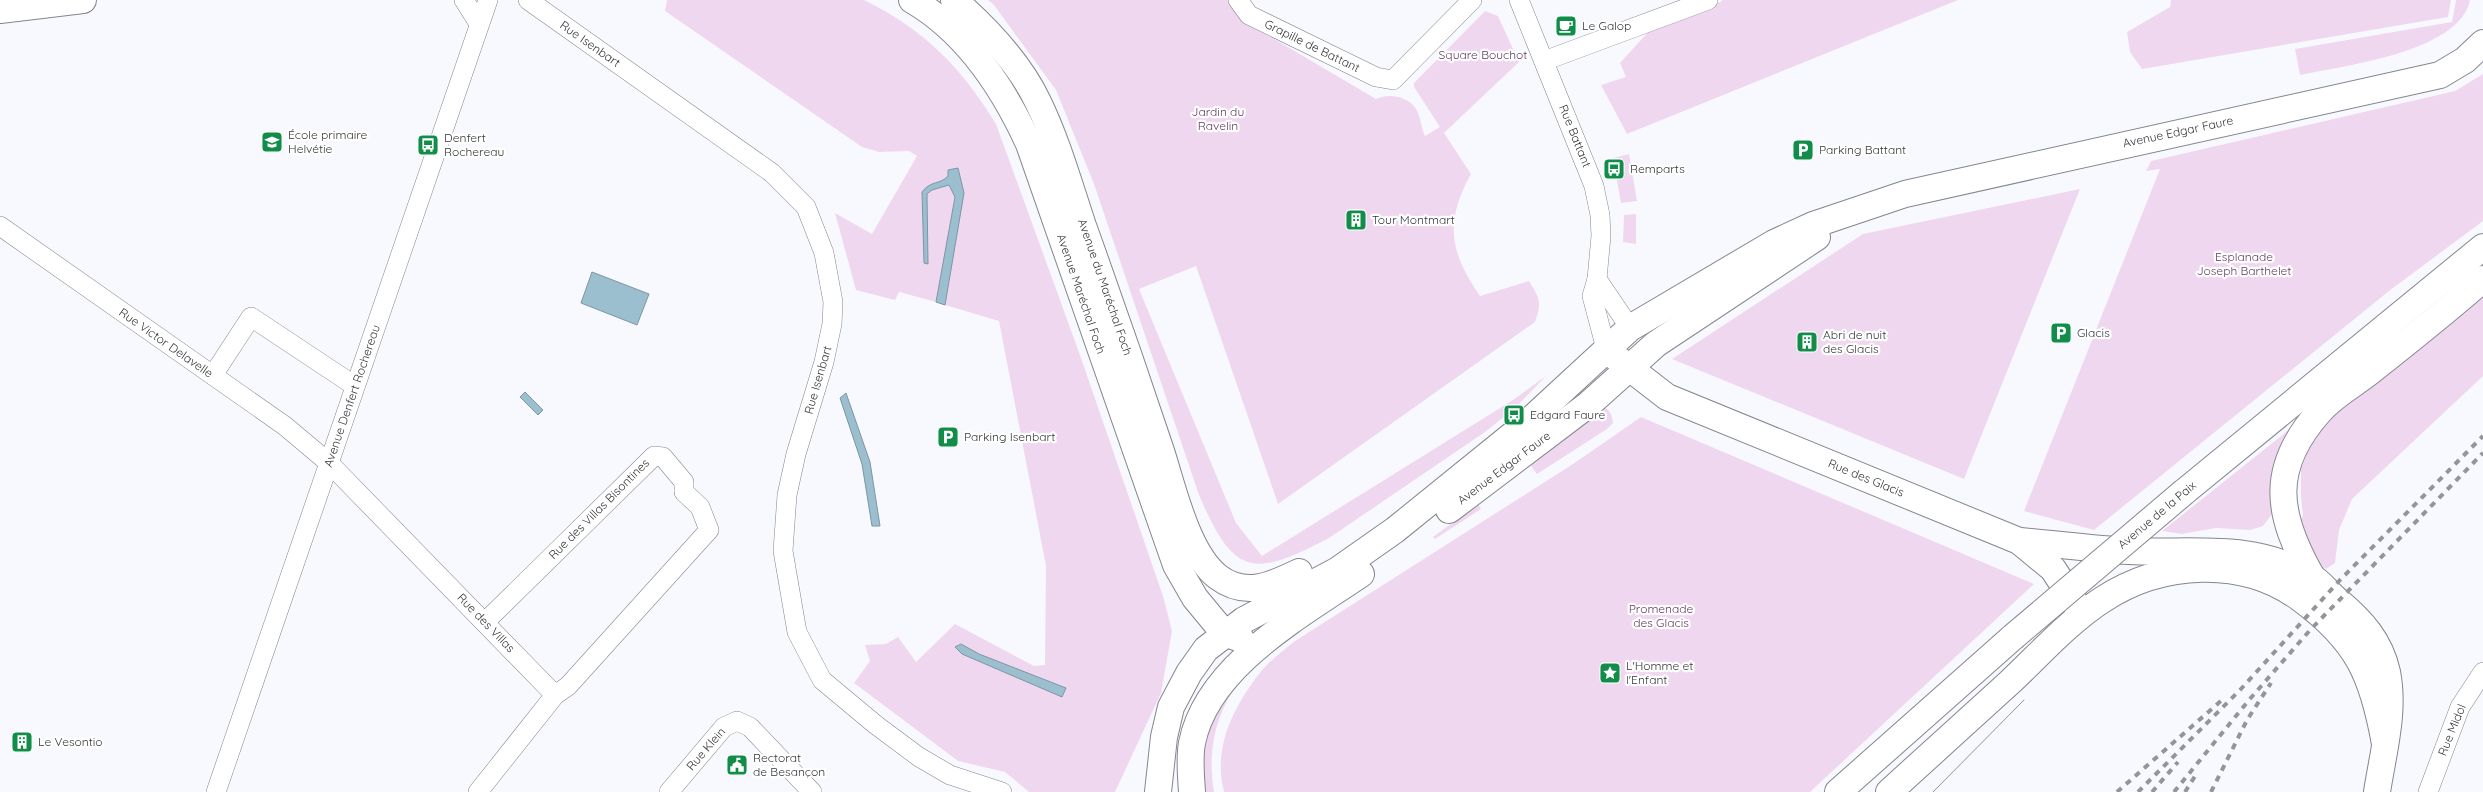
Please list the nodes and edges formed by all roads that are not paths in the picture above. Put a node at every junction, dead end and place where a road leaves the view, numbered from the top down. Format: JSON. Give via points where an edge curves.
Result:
{"nodes":[{"id":1,"x":83,"y":0,"type":"edge"},
{"id":2,"x":464,"y":0,"type":"edge"},
{"id":3,"x":488,"y":0,"type":"edge"},
{"id":4,"x":528,"y":0,"type":"edge"},
{"id":5,"x":912,"y":0,"type":"edge"},
{"id":6,"x":954,"y":0,"type":"edge"},
{"id":7,"x":1238,"y":0,"type":"edge"},
{"id":8,"x":1472,"y":0,"type":"edge"},
{"id":9,"x":1519,"y":0,"type":"edge"},
{"id":10,"x":1708,"y":0,"type":"edge"},
{"id":11,"x":0,"y":10,"type":"edge"},
{"id":12,"x":479,"y":24,"type":"junction"},
{"id":13,"x":2483,"y":43,"type":"edge"},
{"id":14,"x":1544,"y":61,"type":"junction"},
{"id":15,"x":1864,"y":206,"type":"junction"},
{"id":16,"x":0,"y":226,"type":"edge"},
{"id":17,"x":2483,"y":247,"type":"edge"},
{"id":18,"x":1597,"y":279,"type":"junction"},
{"id":19,"x":2483,"y":279,"type":"edge"},
{"id":20,"x":1630,"y":328,"type":"junction"},
{"id":21,"x":1606,"y":349,"type":"junction"},
{"id":22,"x":1628,"y":367,"type":"junction"},
{"id":23,"x":213,"y":375,"type":"junction"},
{"id":24,"x":356,"y":386,"type":"junction"},
{"id":25,"x":329,"y":463,"type":"junction"},
{"id":26,"x":1460,"y":479,"type":"junction"},
{"id":27,"x":2020,"y":541,"type":"junction"},
{"id":28,"x":2312,"y":577,"type":"junction"},
{"id":29,"x":1233,"y":586,"type":"joint"},
{"id":30,"x":2083,"y":616,"type":"junction"},
{"id":31,"x":485,"y":622,"type":"junction"},
{"id":32,"x":1213,"y":633,"type":"junction"},
{"id":33,"x":1262,"y":641,"type":"junction"},
{"id":34,"x":2483,"y":672,"type":"edge"},
{"id":35,"x":556,"y":695,"type":"junction"},
{"id":36,"x":2384,"y":744,"type":"junction"},
{"id":37,"x":216,"y":792,"type":"edge"},
{"id":38,"x":478,"y":792,"type":"edge"},
{"id":39,"x":669,"y":792,"type":"edge"},
{"id":40,"x":812,"y":792,"type":"edge"},
{"id":41,"x":1002,"y":792,"type":"edge"},
{"id":42,"x":1158,"y":792,"type":"edge"},
{"id":43,"x":1192,"y":792,"type":"edge"},
{"id":44,"x":1838,"y":792,"type":"edge"},
{"id":45,"x":1889,"y":792,"type":"edge"},
{"id":46,"x":2377,"y":792,"type":"edge"},
{"id":47,"x":2428,"y":792,"type":"edge"}],
"edges":[{"from":1,"to":11,"type":"main road"},
{"from":2,"to":12,"type":"street"},
{"from":3,"to":12,"type":"street","name":"Avenue Denfert Rochereau"},
{"from":4,"to":41,"type":"street","name":"Rue Isenbart","via":[[772,173],[806,207],[824,253],[832,324],[824,362],[791,470],[784,520],[783,550],[797,632],[822,680],[919,757],[950,775]]},
{"from":5,"to":32,"type":"main road","name":"Avenue Maréchal Foch","via":[[950,28],[971,50],[1013,110],[1029,144],[1176,565]]},
{"from":6,"to":29,"type":"main road","name":"Avenue du Maréchal Foch","via":[[980,22],[1037,100],[1122,334],[1183,518],[1206,564]]},
{"from":7,"to":8,"type":"street","name":"Grapille de Battant","via":[[1250,15],[1376,77],[1393,80]]},
{"from":9,"to":14,"type":"street","name":"Rue Battant"},
{"from":10,"to":14,"type":"street"},
{"from":12,"to":24,"type":"street","name":"Avenue Denfert Rochereau"},
{"from":13,"to":15,"type":"main road","name":"Avenue Edgar Faure","via":[[2465,60],[2440,75],[2023,166]]},
{"from":14,"to":18,"type":"street","name":"Rue Battant","via":[[1594,186],[1600,215]]},
{"from":15,"to":20,"type":"main road","name":"Avenue Edgar Faure","via":[[1774,243]]},
{"from":15,"to":22,"type":"main road","name":"Avenue Edgar Faure","via":[[1656,344]]},
{"from":16,"to":23,"type":"street","name":"Rue Victor Delavelle"},
{"from":17,"to":44,"type":"main road","name":"Avenue de la Paix","bridge":true,"via":[[2184,492]]},
{"from":18,"to":20,"type":"street"},
{"from":18,"to":21,"type":"street","name":"Rue Battant","via":[[1592,296]]},
{"from":19,"to":28,"type":"main road","via":[[2321,410],[2295,446],[2284,475],[2284,513],[2291,537]]},
{"from":20,"to":21,"type":"main road","name":"Avenue Edgar Faure"},
{"from":20,"to":22,"type":"main road"},
{"from":21,"to":22,"type":"main road","name":"Rue des Glacis"},
{"from":21,"to":26,"type":"main road","name":"Avenue Edgar Faure","via":[[1526,424]]},
{"from":22,"to":27,"type":"main road","name":"Rue des Glacis","via":[[1667,397]]},
{"from":22,"to":33,"type":"main road","name":"Avenue Edgar Faure","via":[[1589,404],[1403,546]]},
{"from":23,"to":24,"type":"street","via":[[252,317]]},
{"from":23,"to":25,"type":"street","name":"Rue Victor Delavelle","via":[[285,426]]},
{"from":24,"to":25,"type":"street","name":"Avenue Denfert Rochereau"},
{"from":25,"to":31,"type":"street","name":"Rue des Villas"},
{"from":25,"to":37,"type":"street","name":"Avenue Denfert Rochereau"},
{"from":26,"to":29,"type":"main road","name":"Avenue Edgar Faure","via":[[1301,572],[1255,590]]},
{"from":26,"to":32,"type":"main road","name":"Avenue Edgar Faure","via":[[1338,570]]},
{"from":27,"to":28,"type":"main road","via":[[2130,551],[2252,554],[2282,562]]},
{"from":27,"to":30,"type":"main road","name":"Rue des Glacis","via":[[2053,570]]},
{"from":28,"to":36,"type":"main road","via":[[2361,621],[2378,645],[2389,692]]},
{"from":30,"to":36,"type":"main road","via":[[2103,600],[2152,576],[2181,569],[2210,568],[2237,572],[2278,585],[2330,622],[2356,653],[2375,695]]},
{"from":30,"to":45,"type":"main road"},
{"from":31,"to":35,"type":"street","name":"Rue des Villas"},
{"from":31,"to":35,"type":"street","name":"Rue des Villas Bisontines","via":[[654,456],[663,457],[684,482],[684,492],[700,507],[709,530],[568,686]]},
{"from":32,"to":33,"type":"main road"},
{"from":32,"to":42,"type":"main road","via":[[1171,707]]},
{"from":33,"to":43,"type":"main road","via":[[1229,674],[1198,723],[1190,762]]},
{"from":34,"to":47,"type":"street","name":"Rue Midol","via":[[2460,707]]},
{"from":35,"to":38,"type":"street"},
{"from":36,"to":46,"type":"main road"},
{"from":39,"to":40,"type":"street","name":"Rue Klein","via":[[724,726],[737,721],[750,728]]}]}
